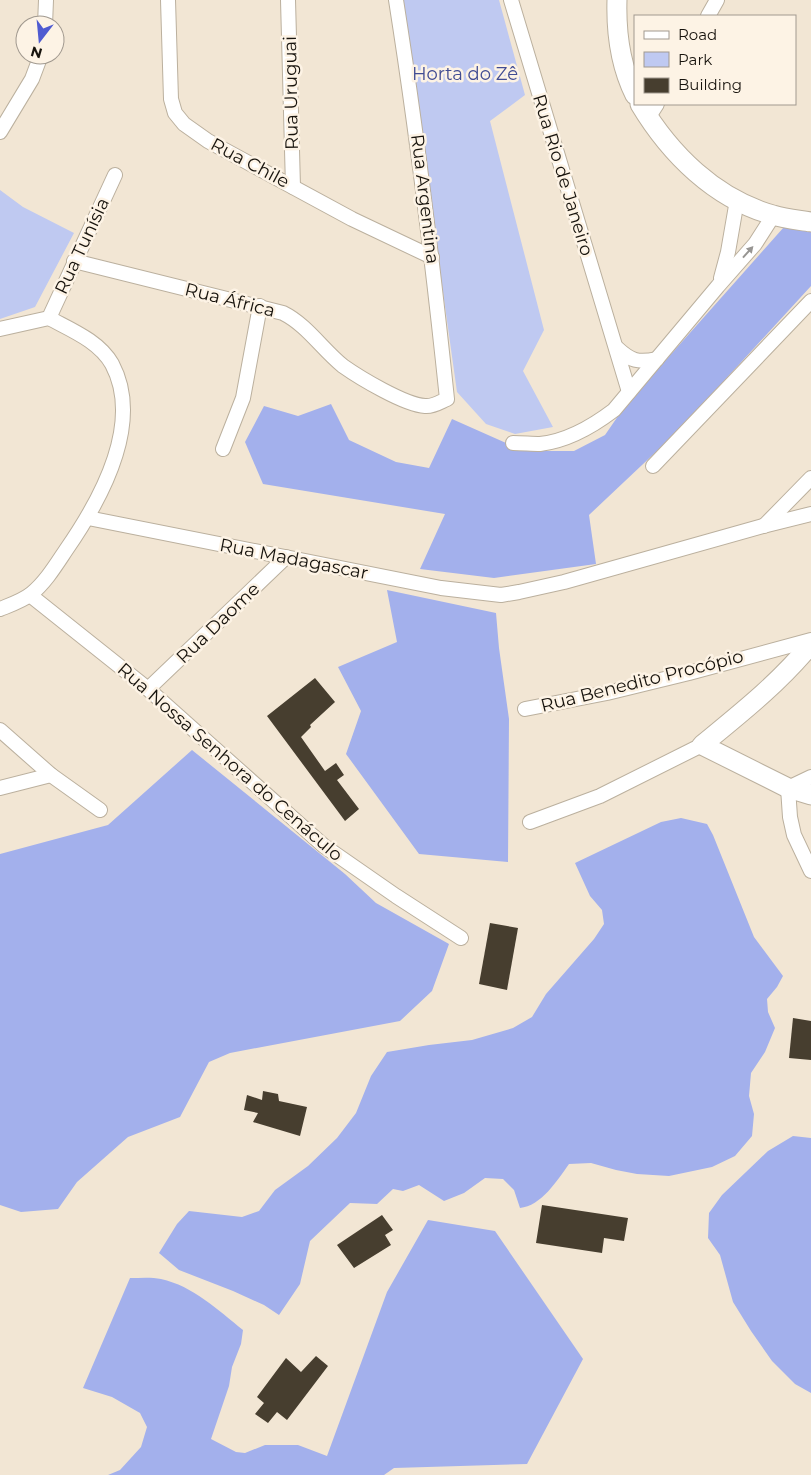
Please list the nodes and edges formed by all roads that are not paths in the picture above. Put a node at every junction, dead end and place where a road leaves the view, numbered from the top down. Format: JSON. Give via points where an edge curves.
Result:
{"nodes":[{"id":1,"x":46,"y":0,"type":"edge"},
{"id":2,"x":168,"y":0,"type":"edge"},
{"id":3,"x":288,"y":0,"type":"edge"},
{"id":4,"x":396,"y":0,"type":"edge"},
{"id":5,"x":511,"y":0,"type":"edge"},
{"id":6,"x":617,"y":0,"type":"edge"},
{"id":7,"x":717,"y":0,"type":"edge"},
{"id":8,"x":45,"y":15,"type":"edge"},
{"id":9,"x":709,"y":15,"type":"edge"},
{"id":10,"x":37,"y":65,"type":"edge"},
{"id":11,"x":634,"y":93,"type":"edge"},
{"id":12,"x":648,"y":108,"type":"edge"},
{"id":13,"x":0,"y":132,"type":"edge"},
{"id":14,"x":115,"y":175,"type":"dead end"},
{"id":15,"x":293,"y":187,"type":"junction"},
{"id":16,"x":736,"y":200,"type":"junction"},
{"id":17,"x":773,"y":216,"type":"junction"},
{"id":18,"x":811,"y":222,"type":"edge"},
{"id":19,"x":432,"y":257,"type":"junction"},
{"id":20,"x":74,"y":262,"type":"junction"},
{"id":21,"x":718,"y":286,"type":"junction"},
{"id":22,"x":811,"y":301,"type":"edge"},
{"id":23,"x":260,"y":306,"type":"junction"},
{"id":24,"x":49,"y":318,"type":"junction"},
{"id":25,"x":0,"y":329,"type":"edge"},
{"id":26,"x":617,"y":348,"type":"junction"},
{"id":27,"x":657,"y":359,"type":"junction"},
{"id":28,"x":629,"y":392,"type":"junction"},
{"id":29,"x":447,"y":399,"type":"joint"},
{"id":30,"x":513,"y":443,"type":"dead end"},
{"id":31,"x":223,"y":449,"type":"dead end"},
{"id":32,"x":653,"y":466,"type":"dead end"},
{"id":33,"x":811,"y":478,"type":"edge"},
{"id":34,"x":811,"y":514,"type":"edge"},
{"id":35,"x":88,"y":518,"type":"junction"},
{"id":36,"x":764,"y":526,"type":"junction"},
{"id":37,"x":286,"y":557,"type":"junction"},
{"id":38,"x":30,"y":595,"type":"junction"},
{"id":39,"x":0,"y":610,"type":"edge"},
{"id":40,"x":811,"y":640,"type":"edge"},
{"id":41,"x":811,"y":644,"type":"edge"},
{"id":42,"x":758,"y":653,"type":"junction"},
{"id":43,"x":794,"y":665,"type":"junction"},
{"id":44,"x":148,"y":689,"type":"junction"},
{"id":45,"x":525,"y":709,"type":"dead end"},
{"id":46,"x":0,"y":730,"type":"edge"},
{"id":47,"x":702,"y":745,"type":"junction"},
{"id":48,"x":51,"y":775,"type":"junction"},
{"id":49,"x":811,"y":777,"type":"edge"},
{"id":50,"x":0,"y":788,"type":"edge"},
{"id":51,"x":788,"y":788,"type":"junction"},
{"id":52,"x":811,"y":795,"type":"edge"},
{"id":53,"x":100,"y":810,"type":"dead end"},
{"id":54,"x":530,"y":822,"type":"dead end"},
{"id":55,"x":811,"y":871,"type":"edge"},
{"id":56,"x":461,"y":938,"type":"dead end"}],
"edges":[{"from":1,"to":8,"type":"street"},
{"from":2,"to":15,"type":"street","name":"Rua Chile","via":[[171,99],[175,113],[184,124],[208,141]]},
{"from":3,"to":15,"type":"street","name":"Rua Uruguai"},
{"from":4,"to":19,"type":"street","name":"Rua Argentina"},
{"from":5,"to":26,"type":"street","name":"Rua Rio de Janeiro"},
{"from":6,"to":11,"type":"main road","via":[[620,49]]},
{"from":7,"to":9,"type":"street"},
{"from":10,"to":13,"type":"street"},
{"from":12,"to":16,"type":"main road","via":[[665,141],[710,184]]},
{"from":14,"to":20,"type":"street","name":"Rua Tunísia"},
{"from":15,"to":19,"type":"street","name":"Rua Chile"},
{"from":16,"to":17,"type":"main road"},
{"from":16,"to":21,"type":"street","via":[[728,252]]},
{"from":17,"to":18,"type":"main road"},
{"from":21,"to":17,"type":"street","one_way":true,"via":[[755,244]]},
{"from":19,"to":29,"type":"street","name":"Rua Argentina"},
{"from":20,"to":23,"type":"street","name":"Rua África"},
{"from":20,"to":24,"type":"street","name":"Rua Tunísia"},
{"from":21,"to":27,"type":"street"},
{"from":22,"to":32,"type":"street"},
{"from":23,"to":29,"type":"street","name":"Rua África","via":[[290,317],[344,366],[400,398],[428,407]]},
{"from":23,"to":31,"type":"street","via":[[243,398]]},
{"from":24,"to":25,"type":"street"},
{"from":24,"to":35,"type":"street","via":[[102,350],[112,365],[122,398],[123,418],[118,444],[103,488]]},
{"from":26,"to":27,"type":"street","via":[[628,358],[638,361]]},
{"from":26,"to":28,"type":"street","name":"Rua Rio de Janeiro"},
{"from":27,"to":28,"type":"street"},
{"from":28,"to":30,"type":"street","via":[[595,425],[541,444]]},
{"from":33,"to":36,"type":"street"},
{"from":34,"to":36,"type":"street","name":"Rua Madagascar"},
{"from":35,"to":37,"type":"street","name":"Rua Madagascar"},
{"from":35,"to":38,"type":"street","via":[[54,568]]},
{"from":36,"to":37,"type":"street","name":"Rua Madagascar","via":[[564,582],[500,595],[441,588]]},
{"from":37,"to":44,"type":"street","name":"Rua Daome"},
{"from":38,"to":39,"type":"street"},
{"from":38,"to":44,"type":"street","name":"Rua Nossa Senhora do Cenáculo"},
{"from":40,"to":42,"type":"street","name":"Rua Benedito Procópio"},
{"from":41,"to":43,"type":"main road"},
{"from":42,"to":43,"type":"street","name":"Rua Benedito Procópio","via":[[782,656]]},
{"from":42,"to":45,"type":"street","name":"Rua Benedito Procópio","via":[[616,691]]},
{"from":43,"to":47,"type":"main road"},
{"from":44,"to":56,"type":"street","name":"Rua Nossa Senhora do Cenáculo","via":[[324,846]]},
{"from":46,"to":48,"type":"street"},
{"from":47,"to":51,"type":"main road"},
{"from":47,"to":54,"type":"street","via":[[600,796]]},
{"from":48,"to":50,"type":"street"},
{"from":48,"to":53,"type":"street"},
{"from":49,"to":51,"type":"street"},
{"from":51,"to":52,"type":"main road"},
{"from":51,"to":55,"type":"street","via":[[794,834]]}]}
